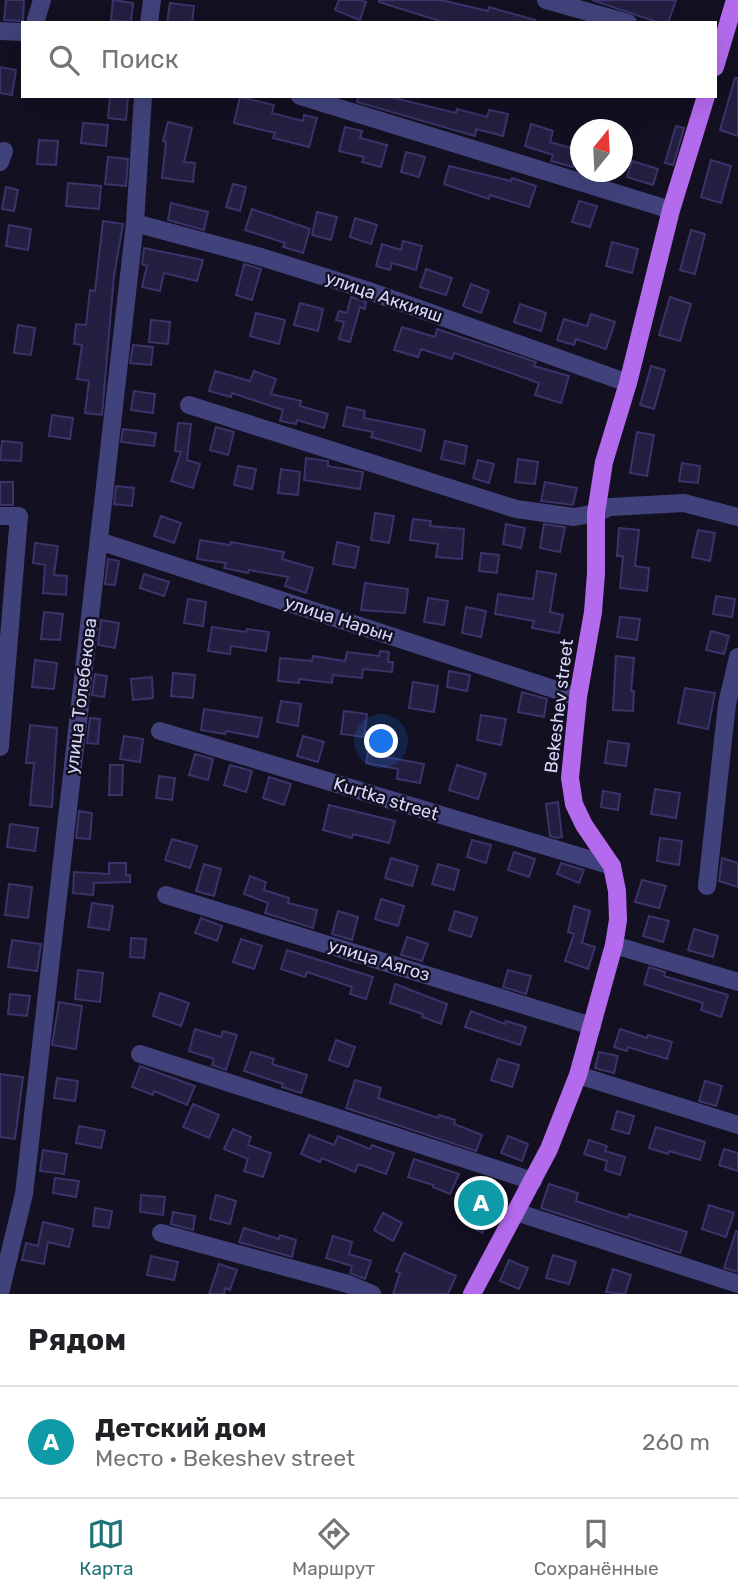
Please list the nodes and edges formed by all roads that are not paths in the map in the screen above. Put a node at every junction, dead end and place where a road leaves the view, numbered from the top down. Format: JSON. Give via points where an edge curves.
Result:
{"nodes":[{"id":1,"x":42,"y":0,"type":"edge"},
{"id":2,"x":152,"y":0,"type":"edge"},
{"id":3,"x":546,"y":0,"type":"edge"},
{"id":4,"x":735,"y":0,"type":"edge"},
{"id":5,"x":36,"y":21,"type":"edge"},
{"id":6,"x":149,"y":21,"type":"edge"},
{"id":7,"x":621,"y":21,"type":"edge"},
{"id":8,"x":0,"y":31,"type":"edge"},
{"id":9,"x":21,"y":32,"type":"edge"},
{"id":10,"x":718,"y":48,"type":"edge"},
{"id":11,"x":143,"y":98,"type":"edge"},
{"id":12,"x":307,"y":98,"type":"edge"},
{"id":13,"x":705,"y":98,"type":"edge"},
{"id":14,"x":671,"y":210,"type":"junction"},
{"id":15,"x":135,"y":223,"type":"junction"},
{"id":16,"x":628,"y":383,"type":"junction"},
{"id":17,"x":189,"y":405,"type":"dead end"},
{"id":18,"x":596,"y":513,"type":"junction"},
{"id":19,"x":0,"y":516,"type":"edge"},
{"id":20,"x":738,"y":517,"type":"edge"},
{"id":21,"x":99,"y":541,"type":"junction"},
{"id":22,"x":738,"y":657,"type":"edge"},
{"id":23,"x":579,"y":697,"type":"junction"},
{"id":24,"x":160,"y":731,"type":"dead end"},
{"id":25,"x":0,"y":747,"type":"edge"},
{"id":26,"x":611,"y":866,"type":"junction"},
{"id":27,"x":708,"y":887,"type":"dead end"},
{"id":28,"x":166,"y":895,"type":"dead end"},
{"id":29,"x":614,"y":945,"type":"junction"},
{"id":30,"x":738,"y":982,"type":"edge"},
{"id":31,"x":592,"y":1026,"type":"junction"},
{"id":32,"x":141,"y":1054,"type":"dead end"},
{"id":33,"x":578,"y":1075,"type":"junction"},
{"id":34,"x":738,"y":1125,"type":"edge"},
{"id":35,"x":533,"y":1181,"type":"junction"},
{"id":36,"x":516,"y":1212,"type":"junction"},
{"id":37,"x":161,"y":1233,"type":"dead end"},
{"id":38,"x":738,"y":1284,"type":"edge"},
{"id":39,"x":0,"y":1293,"type":"edge"},
{"id":40,"x":372,"y":1294,"type":"edge"},
{"id":41,"x":472,"y":1294,"type":"edge"}],
"edges":[{"from":1,"to":5,"type":"street"},
{"from":2,"to":6,"type":"street"},
{"from":3,"to":7,"type":"street"},
{"from":4,"to":10,"type":"main road"},
{"from":8,"to":9,"type":"street"},
{"from":11,"to":15,"type":"street","name":"улица Толебекова"},
{"from":12,"to":14,"type":"street"},
{"from":13,"to":14,"type":"main road","name":"Bekeshev street"},
{"from":14,"to":16,"type":"main road","name":"Bekeshev street"},
{"from":15,"to":16,"type":"street","name":"улица Аккияш","via":[[366,290]]},
{"from":15,"to":21,"type":"street","name":"улица Толебекова"},
{"from":16,"to":18,"type":"main road","name":"Bekeshev street","via":[[604,461]]},
{"from":17,"to":18,"type":"street","via":[[516,509],[574,517]]},
{"from":18,"to":20,"type":"street","via":[[610,507],[684,503]]},
{"from":18,"to":23,"type":"main road","name":"Bekeshev street","via":[[593,612]]},
{"from":19,"to":25,"type":"street","via":[[19,516]]},
{"from":21,"to":23,"type":"street","name":"улица Нарын"},
{"from":21,"to":39,"type":"street","name":"улица Толебекова","via":[[24,1194]]},
{"from":22,"to":27,"type":"street","via":[[727,704]]},
{"from":23,"to":26,"type":"main road","name":"Bekeshev street","via":[[570,778],[574,804]]},
{"from":24,"to":26,"type":"street","name":"Kurtka street"},
{"from":26,"to":29,"type":"main road","name":"Bekeshev street","via":[[617,891]]},
{"from":28,"to":31,"type":"street","name":"улица Аягоз"},
{"from":29,"to":30,"type":"street"},
{"from":29,"to":31,"type":"main road","name":"Bekeshev street"},
{"from":31,"to":33,"type":"main road","name":"Bekeshev street"},
{"from":32,"to":35,"type":"street"},
{"from":33,"to":34,"type":"street"},
{"from":33,"to":35,"type":"main road","name":"Bekeshev street"},
{"from":35,"to":36,"type":"main road","name":"Bekeshev street"},
{"from":36,"to":38,"type":"street"},
{"from":36,"to":41,"type":"main road","name":"Bekeshev street"},
{"from":37,"to":40,"type":"street"}]}
